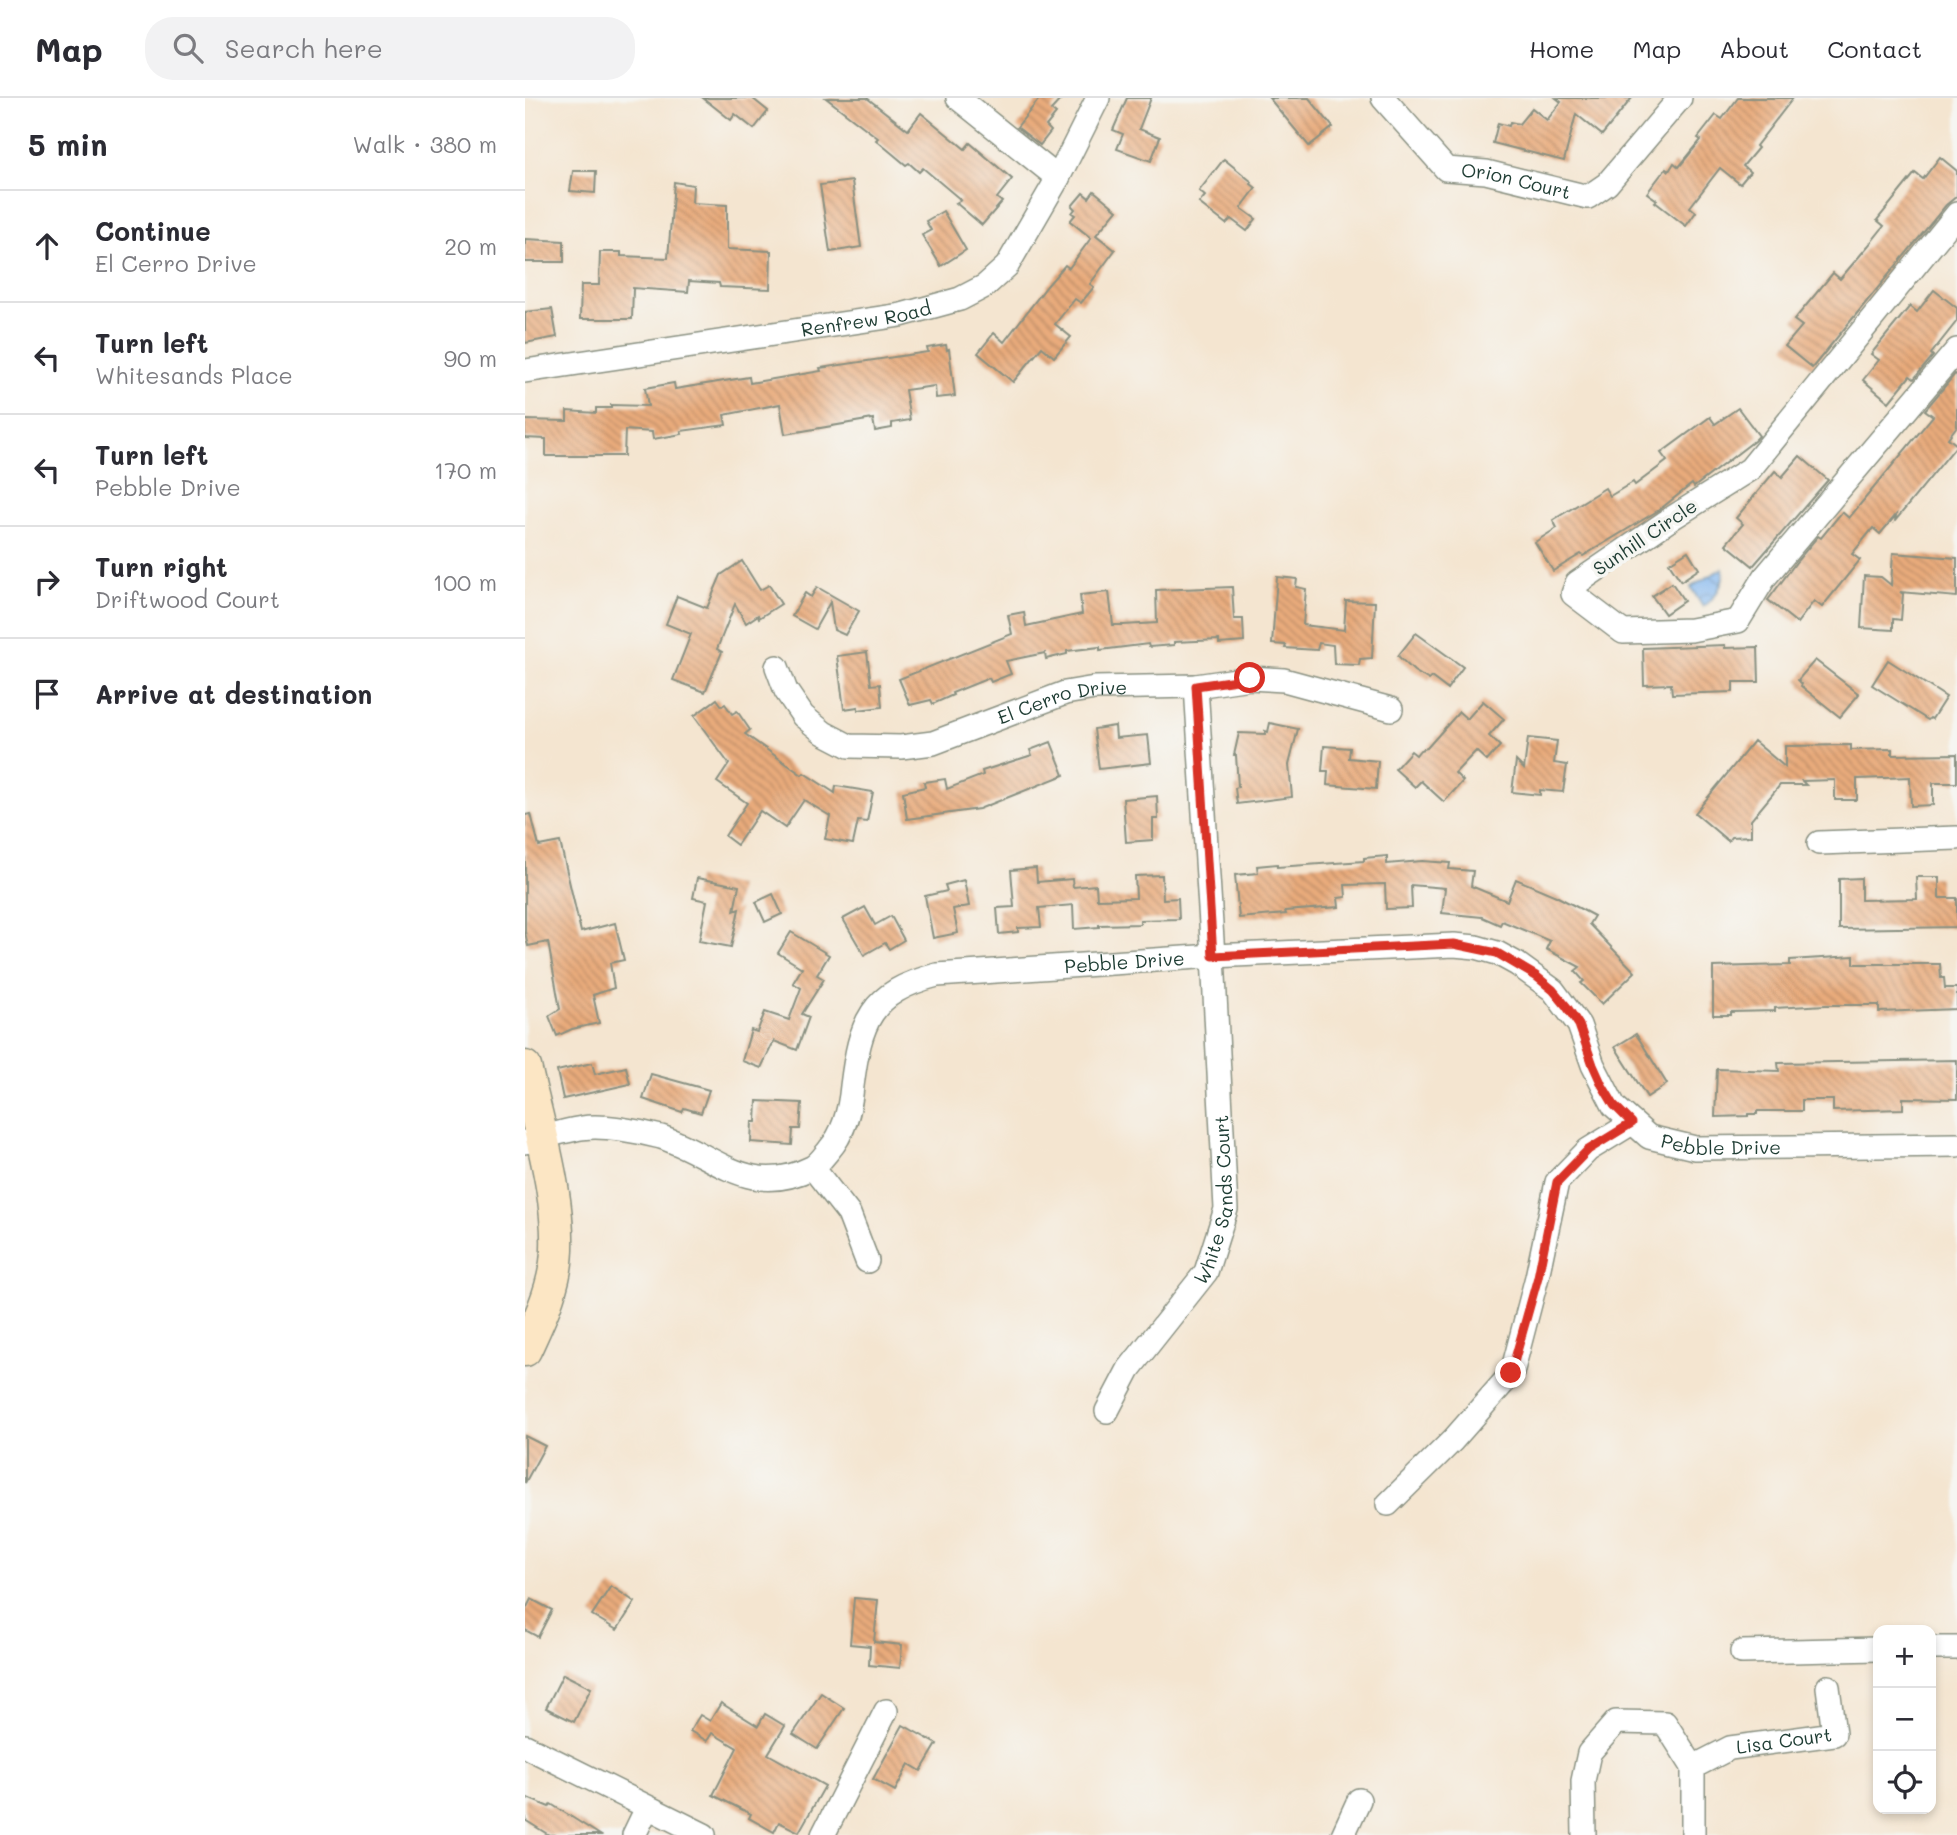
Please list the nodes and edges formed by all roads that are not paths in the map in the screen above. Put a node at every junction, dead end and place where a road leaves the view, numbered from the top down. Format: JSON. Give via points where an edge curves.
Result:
{"nodes":[{"id":1,"x":958,"y":98,"type":"edge"},
{"id":2,"x":1098,"y":98,"type":"edge"},
{"id":3,"x":1383,"y":98,"type":"edge"},
{"id":4,"x":1680,"y":98,"type":"edge"},
{"id":5,"x":1058,"y":178,"type":"junction"},
{"id":6,"x":1957,"y":214,"type":"edge"},
{"id":7,"x":1957,"y":350,"type":"edge"},
{"id":8,"x":525,"y":372,"type":"edge"},
{"id":9,"x":777,"y":667,"type":"dead end"},
{"id":10,"x":1196,"y":686,"type":"junction"},
{"id":11,"x":1391,"y":709,"type":"dead end"},
{"id":12,"x":1957,"y":838,"type":"edge"},
{"id":13,"x":1819,"y":843,"type":"dead end"},
{"id":14,"x":1213,"y":956,"type":"junction"},
{"id":15,"x":525,"y":1067,"type":"edge"},
{"id":16,"x":1632,"y":1123,"type":"junction"},
{"id":17,"x":533,"y":1140,"type":"edge"},
{"id":18,"x":1957,"y":1145,"type":"edge"},
{"id":19,"x":813,"y":1168,"type":"junction"},
{"id":20,"x":867,"y":1261,"type":"dead end"},
{"id":21,"x":525,"y":1350,"type":"edge"},
{"id":22,"x":1107,"y":1411,"type":"dead end"},
{"id":23,"x":1388,"y":1504,"type":"dead end"},
{"id":24,"x":1936,"y":1648,"type":"edge"},
{"id":25,"x":1957,"y":1648,"type":"edge"},
{"id":26,"x":1873,"y":1649,"type":"edge"},
{"id":27,"x":1742,"y":1652,"type":"dead end"},
{"id":28,"x":1828,"y":1687,"type":"dead end"},
{"id":29,"x":886,"y":1711,"type":"dead end"},
{"id":30,"x":525,"y":1746,"type":"edge"},
{"id":31,"x":1693,"y":1767,"type":"junction"},
{"id":32,"x":1359,"y":1800,"type":"dead end"},
{"id":33,"x":647,"y":1808,"type":"junction"},
{"id":34,"x":634,"y":1835,"type":"edge"},
{"id":35,"x":704,"y":1835,"type":"edge"},
{"id":36,"x":823,"y":1835,"type":"edge"},
{"id":37,"x":1343,"y":1835,"type":"edge"},
{"id":38,"x":1584,"y":1835,"type":"edge"},
{"id":39,"x":1693,"y":1835,"type":"edge"}],
"edges":[{"from":1,"to":5,"type":"street"},
{"from":2,"to":5,"type":"street","name":"Renfrew Road"},
{"from":3,"to":4,"type":"street","name":"Orion Court","via":[[1446,169],[1486,172],[1588,197],[1607,184]]},
{"from":5,"to":8,"type":"street","name":"Renfrew Road","via":[[1007,266],[985,286],[960,299],[901,315]]},
{"from":6,"to":7,"type":"street","name":"Sunhill Circle","via":[[1750,469],[1577,583],[1573,594],[1623,632],[1691,630],[1738,621],[1765,577]]},
{"from":9,"to":10,"type":"street","name":"El Cerro Drive","via":[[803,716],[849,746],[933,743],[1075,691]]},
{"from":10,"to":11,"type":"street","name":"El Cerro Drive","via":[[1250,678],[1285,680]]},
{"from":10,"to":14,"type":"street","name":"White Sands Court"},
{"from":12,"to":13,"type":"street"},
{"from":14,"to":16,"type":"street","name":"Pebble Drive","via":[[1454,944],[1497,953],[1536,976],[1567,1007],[1579,1025],[1602,1085]]},
{"from":14,"to":19,"type":"street","name":"Pebble Drive","via":[[937,975],[897,989],[866,1021],[850,1111],[837,1142]]},
{"from":14,"to":22,"type":"street","name":"White Sands Court","via":[[1226,1209],[1206,1272],[1129,1368]]},
{"from":15,"to":17,"type":"street"},
{"from":16,"to":18,"type":"street","name":"Pebble Drive","via":[[1649,1137],[1695,1148]]},
{"from":16,"to":23,"type":"street","via":[[1588,1150],[1557,1182],[1538,1277],[1511,1373],[1453,1440]]},
{"from":17,"to":19,"type":"street","via":[[585,1127],[625,1130],[662,1138],[739,1174],[774,1180]]},
{"from":17,"to":21,"type":"street","via":[[558,1227],[555,1269]]},
{"from":19,"to":20,"type":"street","via":[[849,1214]]},
{"from":24,"to":25,"type":"street"},
{"from":26,"to":27,"type":"street"},
{"from":28,"to":31,"type":"street","name":"Lisa Court","via":[[1834,1734],[1730,1748]]},
{"from":29,"to":36,"type":"street"},
{"from":30,"to":33,"type":"street"},
{"from":31,"to":38,"type":"street","via":[[1665,1723],[1615,1722],[1589,1753],[1583,1781]]},
{"from":31,"to":39,"type":"street"},
{"from":32,"to":37,"type":"street"},
{"from":33,"to":34,"type":"street"},
{"from":33,"to":35,"type":"street"}]}
